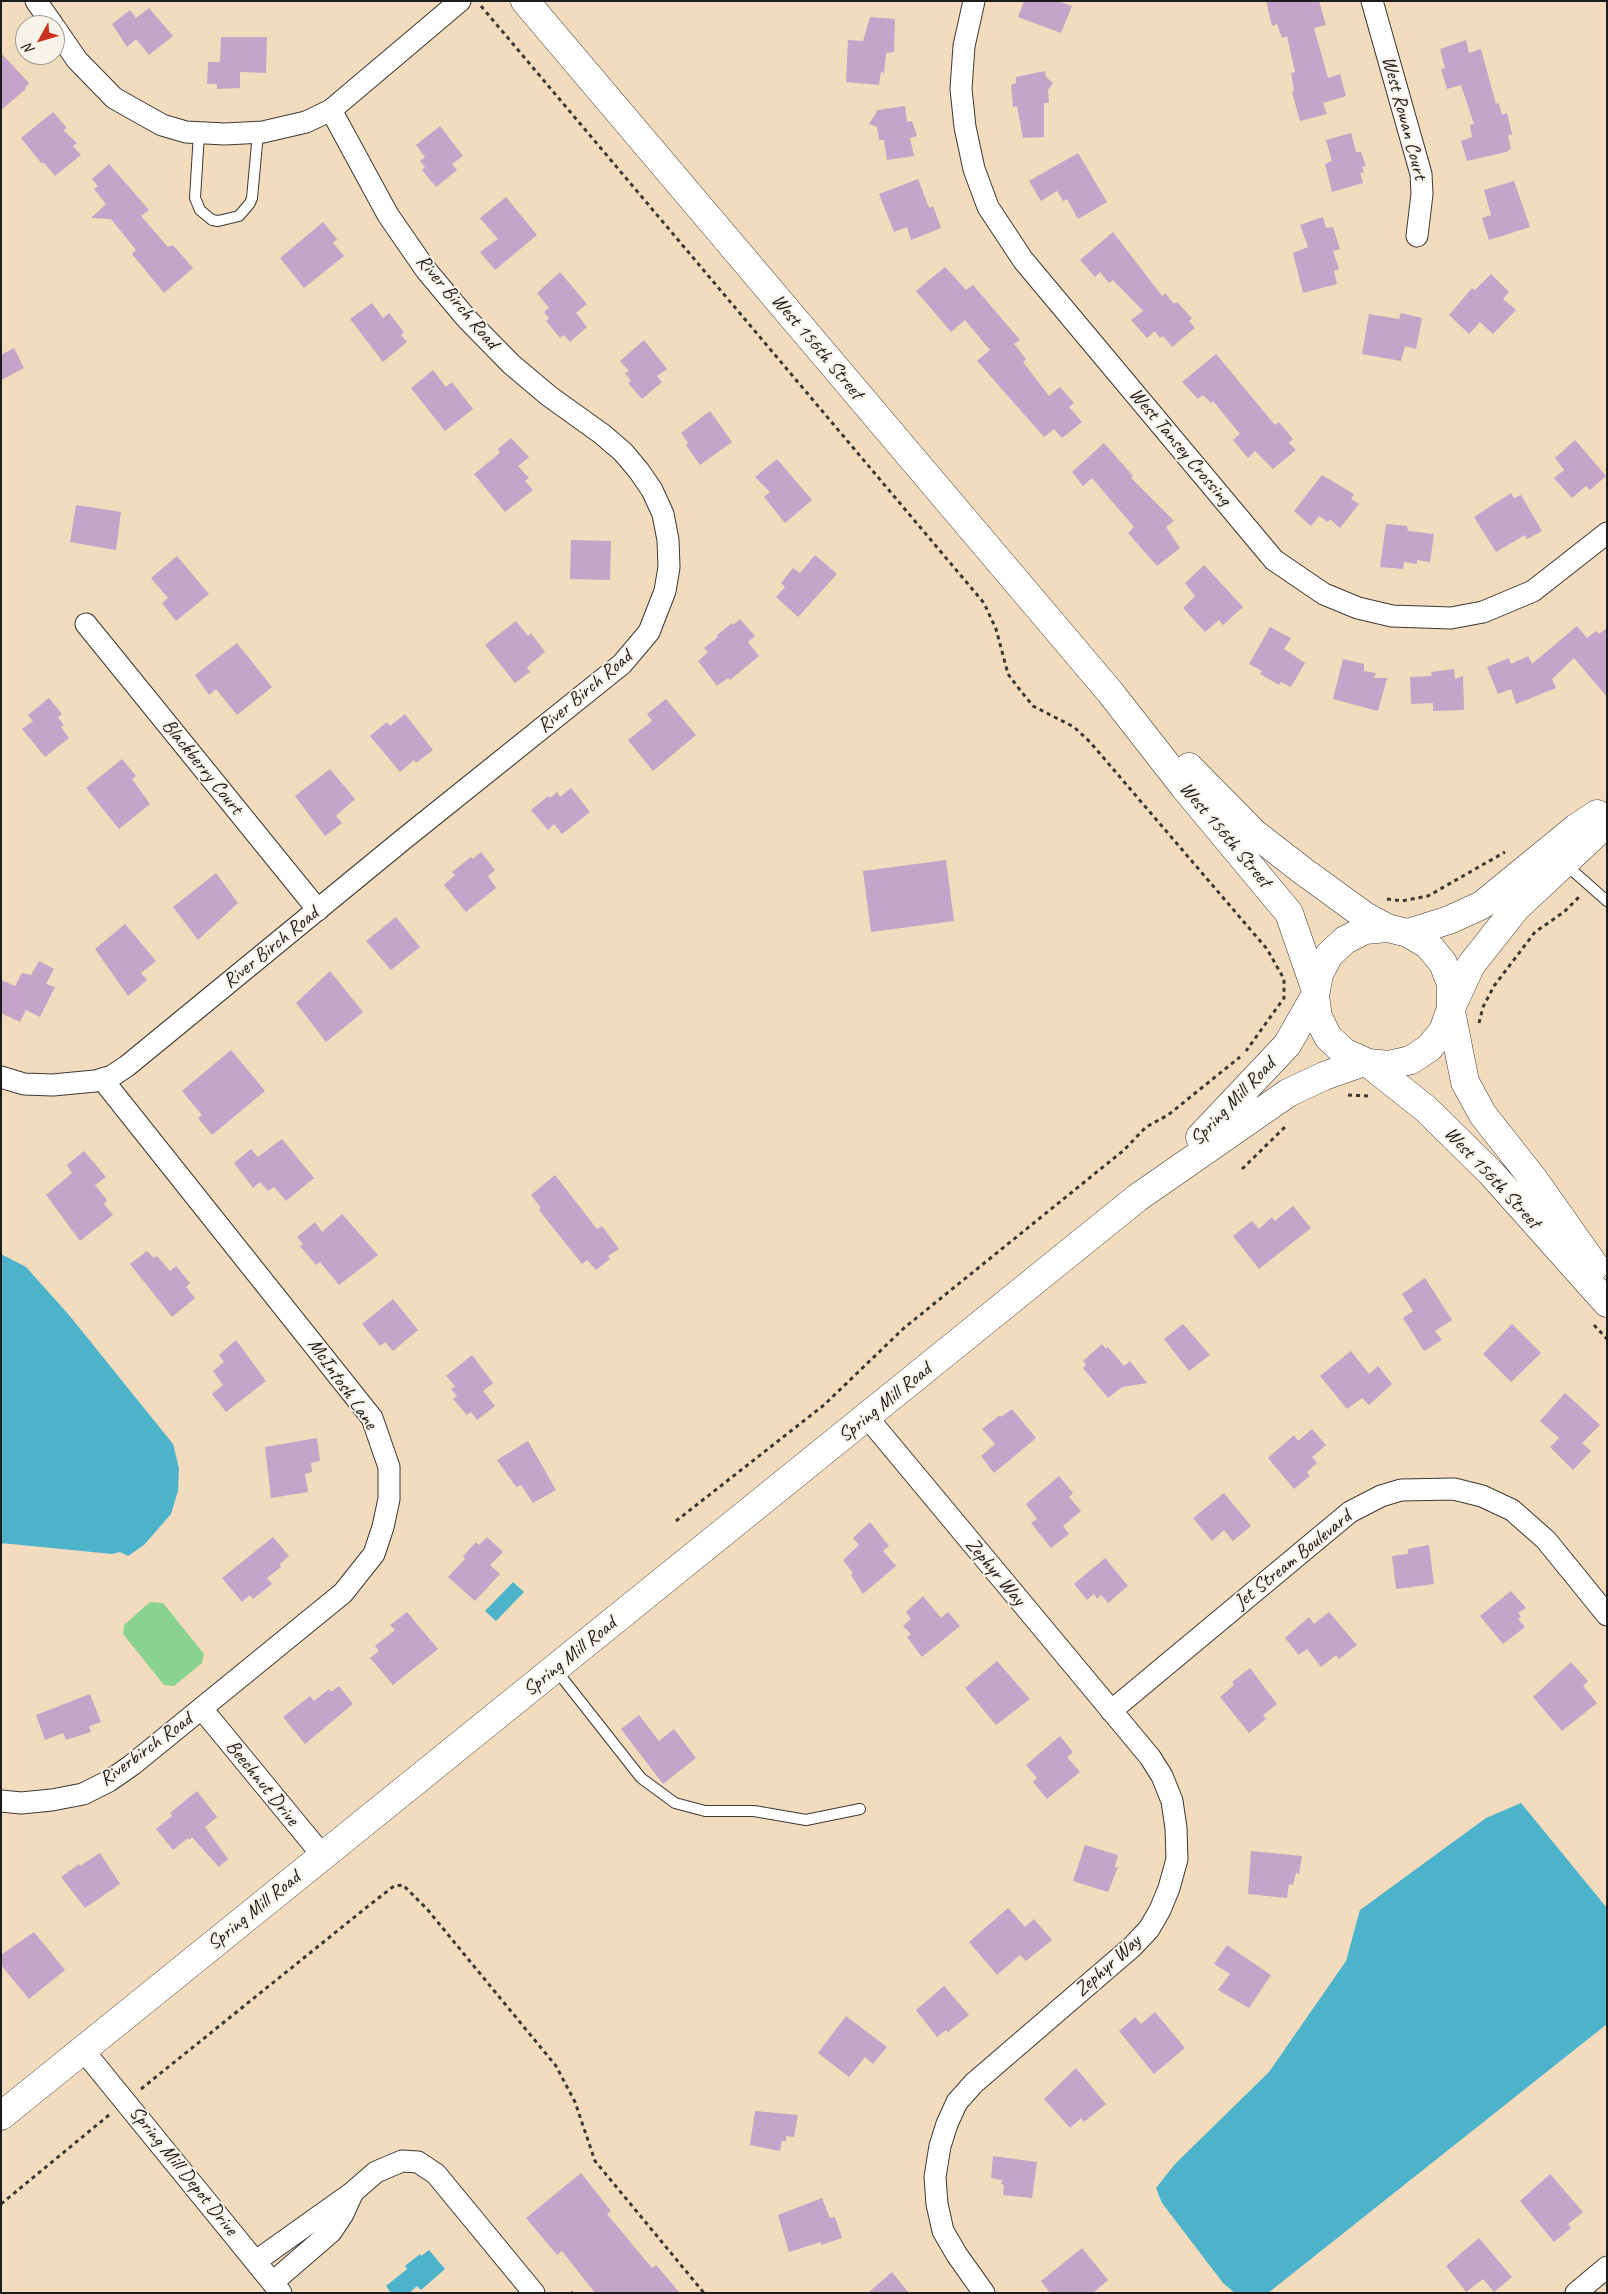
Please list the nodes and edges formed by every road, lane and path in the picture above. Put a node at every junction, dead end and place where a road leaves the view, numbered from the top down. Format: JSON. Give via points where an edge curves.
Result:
{"nodes":[{"id":1,"x":36,"y":1,"type":"edge"},
{"id":2,"x":460,"y":1,"type":"edge"},
{"id":3,"x":477,"y":1,"type":"edge"},
{"id":4,"x":525,"y":1,"type":"edge"},
{"id":5,"x":974,"y":1,"type":"edge"},
{"id":6,"x":1372,"y":1,"type":"edge"},
{"id":7,"x":46,"y":15,"type":"edge"},
{"id":8,"x":65,"y":43,"type":"edge"},
{"id":9,"x":331,"y":110,"type":"junction"},
{"id":10,"x":199,"y":133,"type":"junction"},
{"id":11,"x":258,"y":133,"type":"junction"},
{"id":12,"x":1417,"y":236,"type":"dead end"},
{"id":13,"x":1607,"y":533,"type":"edge"},
{"id":14,"x":86,"y":624,"type":"dead end"},
{"id":15,"x":1110,"y":692,"type":"junction"},
{"id":16,"x":1607,"y":808,"type":"edge"},
{"id":17,"x":1607,"y":823,"type":"edge"},
{"id":18,"x":1506,"y":852,"type":"dead end"},
{"id":19,"x":1565,"y":864,"type":"junction"},
{"id":20,"x":1590,"y":886,"type":"junction"},
{"id":21,"x":1384,"y":899,"type":"dead end"},
{"id":22,"x":1607,"y":901,"type":"edge"},
{"id":23,"x":318,"y":910,"type":"junction"},
{"id":24,"x":1398,"y":930,"type":"junction"},
{"id":25,"x":1315,"y":993,"type":"junction"},
{"id":26,"x":1451,"y":1009,"type":"junction"},
{"id":27,"x":1479,"y":1030,"type":"dead end"},
{"id":28,"x":1366,"y":1063,"type":"junction"},
{"id":29,"x":1,"y":1078,"type":"edge"},
{"id":30,"x":102,"y":1079,"type":"junction"},
{"id":31,"x":1342,"y":1096,"type":"dead end"},
{"id":32,"x":1375,"y":1096,"type":"dead end"},
{"id":33,"x":1293,"y":1119,"type":"dead end"},
{"id":34,"x":1242,"y":1170,"type":"dead end"},
{"id":35,"x":1137,"y":1198,"type":"junction"},
{"id":36,"x":1607,"y":1281,"type":"edge"},
{"id":37,"x":1607,"y":1303,"type":"edge"},
{"id":38,"x":867,"y":1417,"type":"junction"},
{"id":39,"x":676,"y":1521,"type":"dead end"},
{"id":40,"x":1607,"y":1615,"type":"edge"},
{"id":41,"x":555,"y":1669,"type":"junction"},
{"id":42,"x":202,"y":1709,"type":"junction"},
{"id":43,"x":1111,"y":1711,"type":"junction"},
{"id":44,"x":1,"y":1801,"type":"edge"},
{"id":45,"x":860,"y":1809,"type":"dead end"},
{"id":46,"x":322,"y":1856,"type":"junction"},
{"id":47,"x":83,"y":2050,"type":"junction"},
{"id":48,"x":142,"y":2088,"type":"dead end"},
{"id":49,"x":1,"y":2116,"type":"edge"},
{"id":50,"x":103,"y":2120,"type":"dead end"},
{"id":51,"x":353,"y":2192,"type":"junction"},
{"id":52,"x":1,"y":2204,"type":"edge"},
{"id":53,"x":256,"y":2261,"type":"junction"},
{"id":54,"x":1607,"y":2267,"type":"edge"},
{"id":55,"x":277,"y":2288,"type":"edge"},
{"id":56,"x":534,"y":2293,"type":"edge"},
{"id":57,"x":704,"y":2293,"type":"edge"},
{"id":58,"x":984,"y":2293,"type":"edge"},
{"id":59,"x":1576,"y":2293,"type":"edge"}],
"edges":[{"from":1,"to":7,"type":"street"},
{"from":2,"to":9,"type":"street"},
{"from":3,"to":39,"type":"path","via":[[984,603],[996,629],[1008,674],[1033,706],[1074,727],[1090,742],[1267,949],[1284,979],[1284,998],[1242,1055],[1168,1115],[1146,1127],[1124,1150],[904,1328],[824,1405]]},
{"from":4,"to":15,"type":"street","name":"West 156th Street"},
{"from":5,"to":13,"type":"street","name":"West Tansey Crossing","via":[[964,46],[961,89],[974,169],[988,207],[1023,260],[1274,560],[1324,594],[1358,608],[1392,616],[1451,618],[1483,612],[1533,591]]},
{"from":6,"to":12,"type":"street","name":"West Rowan Court","via":[[1421,174]]},
{"from":8,"to":10,"type":"street","via":[[77,60],[114,98],[162,125]]},
{"from":9,"to":11,"type":"street","via":[[306,122]]},
{"from":9,"to":23,"type":"street","name":"River Birch Road","via":[[388,215],[426,270],[467,319],[512,364],[549,396],[602,434],[639,471],[663,514],[669,567],[665,591],[649,632],[622,664]]},
{"from":10,"to":11,"type":"street"},
{"from":10,"to":11,"type":"lane","via":[[195,198],[200,210],[218,222],[239,216],[250,204]]},
{"from":14,"to":23,"type":"street","name":"Blackberry Court"},
{"from":15,"to":24,"type":"street","name":"West 156th Street","via":[[1254,833],[1365,916]]},
{"from":15,"to":25,"type":"street","name":"West 156th Street","via":[[1289,913]]},
{"from":16,"to":24,"type":"street","via":[[1576,828],[1482,905],[1450,920]]},
{"from":17,"to":19,"type":"street"},
{"from":18,"to":21,"type":"path","via":[[1428,896],[1402,901]]},
{"from":19,"to":20,"type":"lane"},
{"from":19,"to":26,"type":"street","via":[[1511,914],[1471,965]]},
{"from":20,"to":22,"type":"lane"},
{"from":20,"to":27,"type":"path","via":[[1564,912],[1535,932],[1483,1006]]},
{"from":23,"to":30,"type":"street","name":"River Birch Road","via":[[127,1066]]},
{"from":24,"to":25,"type":"street","via":[[1365,930],[1345,940],[1329,955],[1318,974]]},
{"from":24,"to":26,"type":"street","via":[[1428,944],[1443,963],[1451,984]]},
{"from":25,"to":28,"type":"street","via":[[1318,1017],[1328,1037],[1344,1052]]},
{"from":25,"to":35,"type":"street","name":"Spring Mill Road","via":[[1287,1045],[1221,1117]]},
{"from":26,"to":28,"type":"street","via":[[1443,1031],[1429,1048],[1411,1060],[1390,1065]]},
{"from":26,"to":36,"type":"street","name":"West 156th Street","via":[[1465,1082],[1483,1115]]},
{"from":28,"to":35,"type":"street","name":"Spring Mill Road","via":[[1324,1076],[1288,1093]]},
{"from":28,"to":37,"type":"street","name":"West 156th Street","via":[[1426,1109],[1491,1173]]},
{"from":29,"to":30,"type":"street","via":[[43,1085]]},
{"from":30,"to":42,"type":"street","name":"McIntosh Lane","via":[[372,1418],[389,1467],[389,1499],[383,1526],[374,1554],[357,1578],[328,1607]]},
{"from":31,"to":32,"type":"path"},
{"from":33,"to":34,"type":"path"},
{"from":35,"to":38,"type":"street","name":"Spring Mill Road"},
{"from":38,"to":41,"type":"street","name":"Spring Mill Road"},
{"from":38,"to":43,"type":"street","name":"Zephyr Way"},
{"from":40,"to":43,"type":"street","name":"Jet Stream Boulevard","via":[[1546,1540],[1512,1510],[1482,1496],[1454,1489],[1401,1490],[1350,1512]]},
{"from":41,"to":45,"type":"lane","via":[[641,1778],[675,1803],[705,1810],[754,1811],[806,1820]]},
{"from":41,"to":46,"type":"street","name":"Spring Mill Road"},
{"from":42,"to":44,"type":"street","name":"Riverbirch Road","via":[[132,1765],[83,1794],[20,1803]]},
{"from":42,"to":46,"type":"street","name":"Beechnut Drive"},
{"from":43,"to":58,"type":"street","name":"Zephyr Way","via":[[1162,1776],[1172,1801],[1177,1859],[1169,1888],[1149,1928],[1132,1947],[974,2083],[958,2102],[947,2124],[935,2178],[937,2204],[944,2231],[956,2255]]},
{"from":46,"to":47,"type":"street","name":"Spring Mill Road"},
{"from":47,"to":49,"type":"street","name":"Spring Mill Road"},
{"from":47,"to":53,"type":"street","name":"Spring Mill Depot Drive"},
{"from":48,"to":57,"type":"path","via":[[394,1886],[403,1885],[427,1909],[556,2066],[575,2102],[595,2161]]},
{"from":50,"to":52,"type":"path"},
{"from":51,"to":53,"type":"street"},
{"from":51,"to":55,"type":"street","via":[[331,2232]]},
{"from":51,"to":56,"type":"street","via":[[376,2172],[402,2161],[418,2162],[436,2174]]},
{"from":53,"to":55,"type":"street","name":"Spring Mill Depot Drive"},
{"from":54,"to":59,"type":"street"}]}
